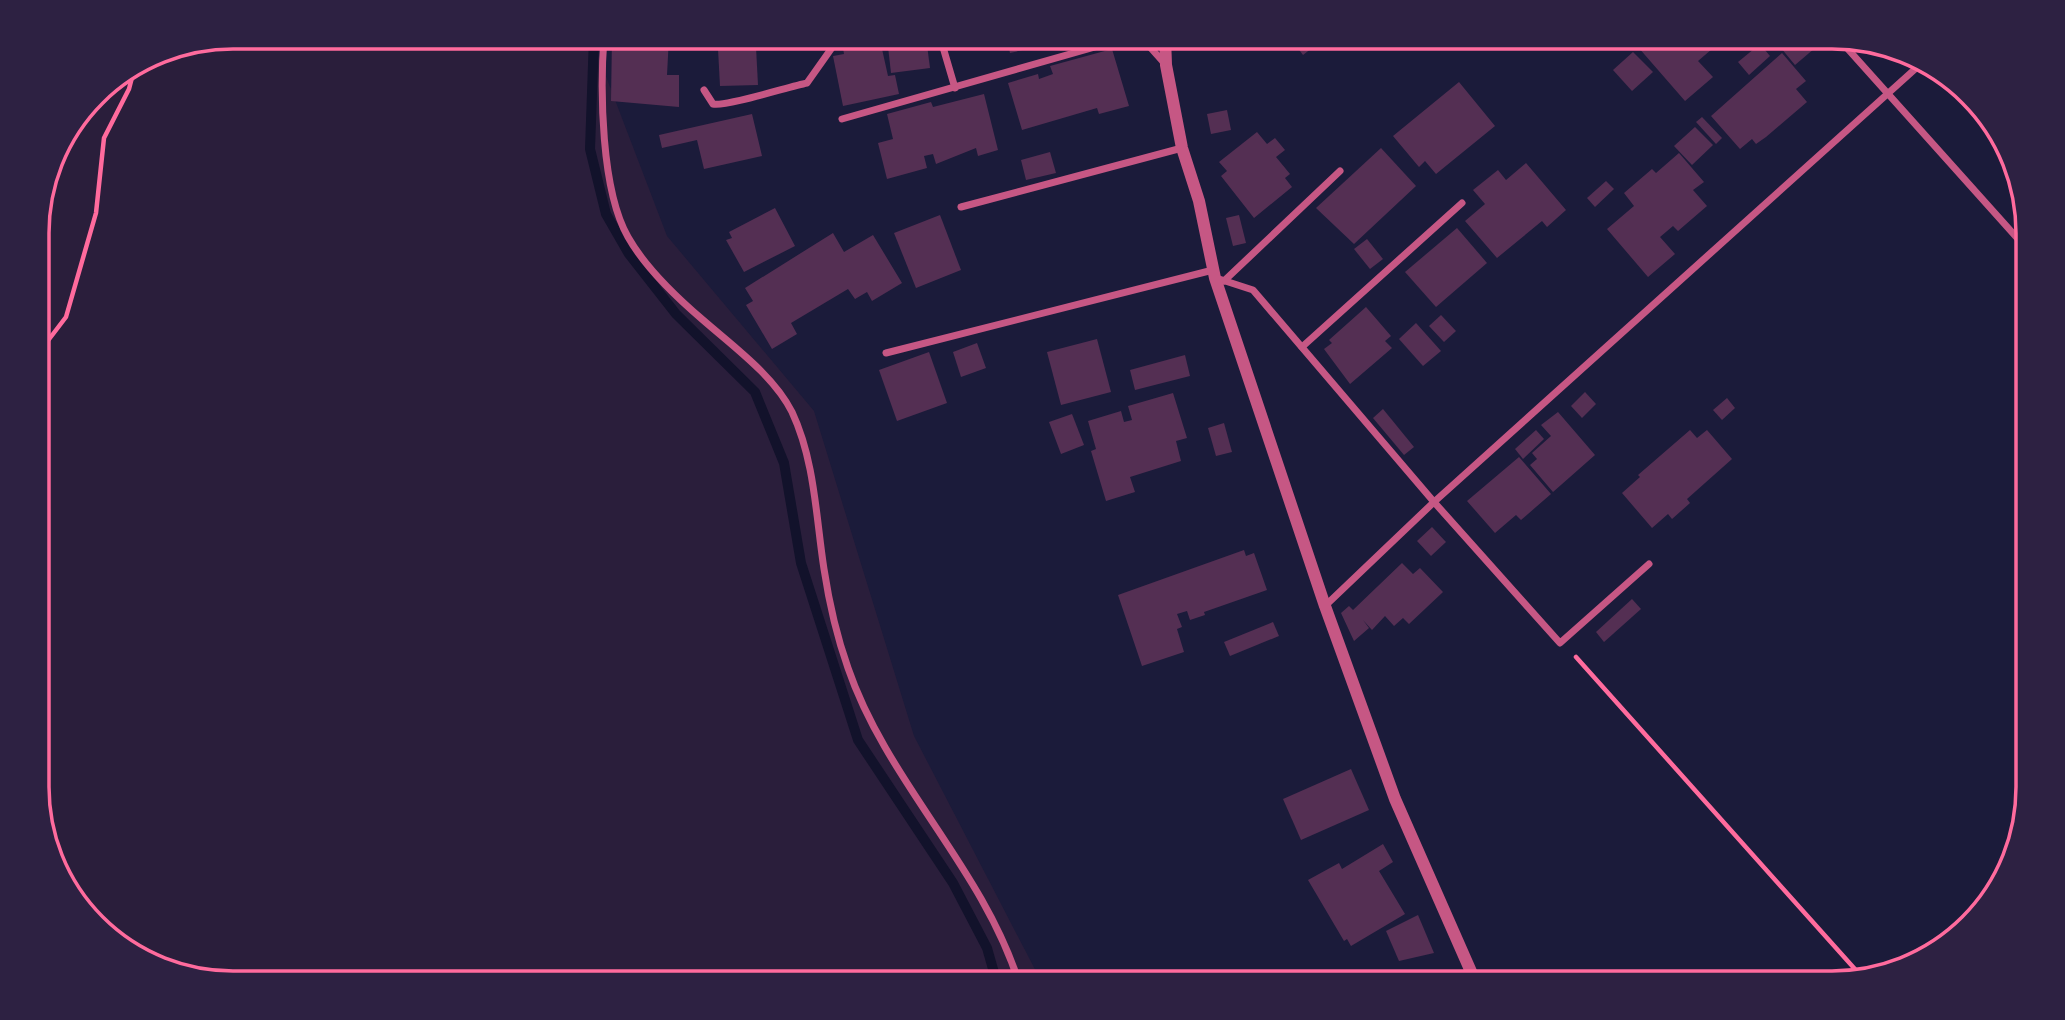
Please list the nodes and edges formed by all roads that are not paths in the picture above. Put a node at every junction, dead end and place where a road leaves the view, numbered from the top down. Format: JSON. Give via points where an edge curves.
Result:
{"nodes":[{"id":1,"x":604,"y":49,"type":"edge"},
{"id":2,"x":830,"y":49,"type":"edge"},
{"id":3,"x":944,"y":49,"type":"edge"},
{"id":4,"x":1089,"y":49,"type":"edge"},
{"id":5,"x":1152,"y":49,"type":"edge"},
{"id":6,"x":1165,"y":49,"type":"edge"},
{"id":7,"x":1849,"y":50,"type":"edge"},
{"id":8,"x":1166,"y":65,"type":"junction"},
{"id":9,"x":1915,"y":69,"type":"edge"},
{"id":10,"x":955,"y":88,"type":"junction"},
{"id":11,"x":704,"y":90,"type":"dead end"},
{"id":12,"x":1887,"y":94,"type":"junction"},
{"id":13,"x":842,"y":120,"type":"dead end"},
{"id":14,"x":1182,"y":148,"type":"junction"},
{"id":15,"x":1340,"y":171,"type":"dead end"},
{"id":16,"x":1462,"y":203,"type":"dead end"},
{"id":17,"x":961,"y":207,"type":"dead end"},
{"id":18,"x":2016,"y":237,"type":"edge"},
{"id":19,"x":1217,"y":276,"type":"junction"},
{"id":20,"x":1301,"y":347,"type":"junction"},
{"id":21,"x":886,"y":353,"type":"dead end"},
{"id":22,"x":1434,"y":502,"type":"junction"},
{"id":23,"x":1648,"y":564,"type":"dead end"},
{"id":24,"x":1325,"y":606,"type":"junction"},
{"id":25,"x":1013,"y":971,"type":"edge"},
{"id":26,"x":1471,"y":971,"type":"edge"}],
"edges":[{"from":1,"to":25,"type":"street","via":[[602,105],[609,170],[628,236],[680,300],[783,395],[808,469],[824,568],[848,668],[872,723],[979,897]]},
{"from":2,"to":11,"type":"street","via":[[807,83],[722,106],[713,104]]},
{"from":3,"to":10,"type":"street"},
{"from":4,"to":10,"type":"street"},
{"from":5,"to":8,"type":"street"},
{"from":6,"to":8,"type":"street"},
{"from":7,"to":12,"type":"street"},
{"from":8,"to":14,"type":"street"},
{"from":9,"to":12,"type":"street"},
{"from":10,"to":13,"type":"street"},
{"from":12,"to":18,"type":"street"},
{"from":12,"to":22,"type":"street"},
{"from":14,"to":17,"type":"street"},
{"from":14,"to":19,"type":"street"},
{"from":15,"to":19,"type":"street"},
{"from":16,"to":20,"type":"street"},
{"from":19,"to":20,"type":"street","via":[[1252,290]]},
{"from":19,"to":21,"type":"street"},
{"from":19,"to":24,"type":"street"},
{"from":20,"to":22,"type":"street"},
{"from":22,"to":23,"type":"street","via":[[1560,643]]},
{"from":22,"to":24,"type":"street"},
{"from":24,"to":26,"type":"street","via":[[1395,799]]}]}
